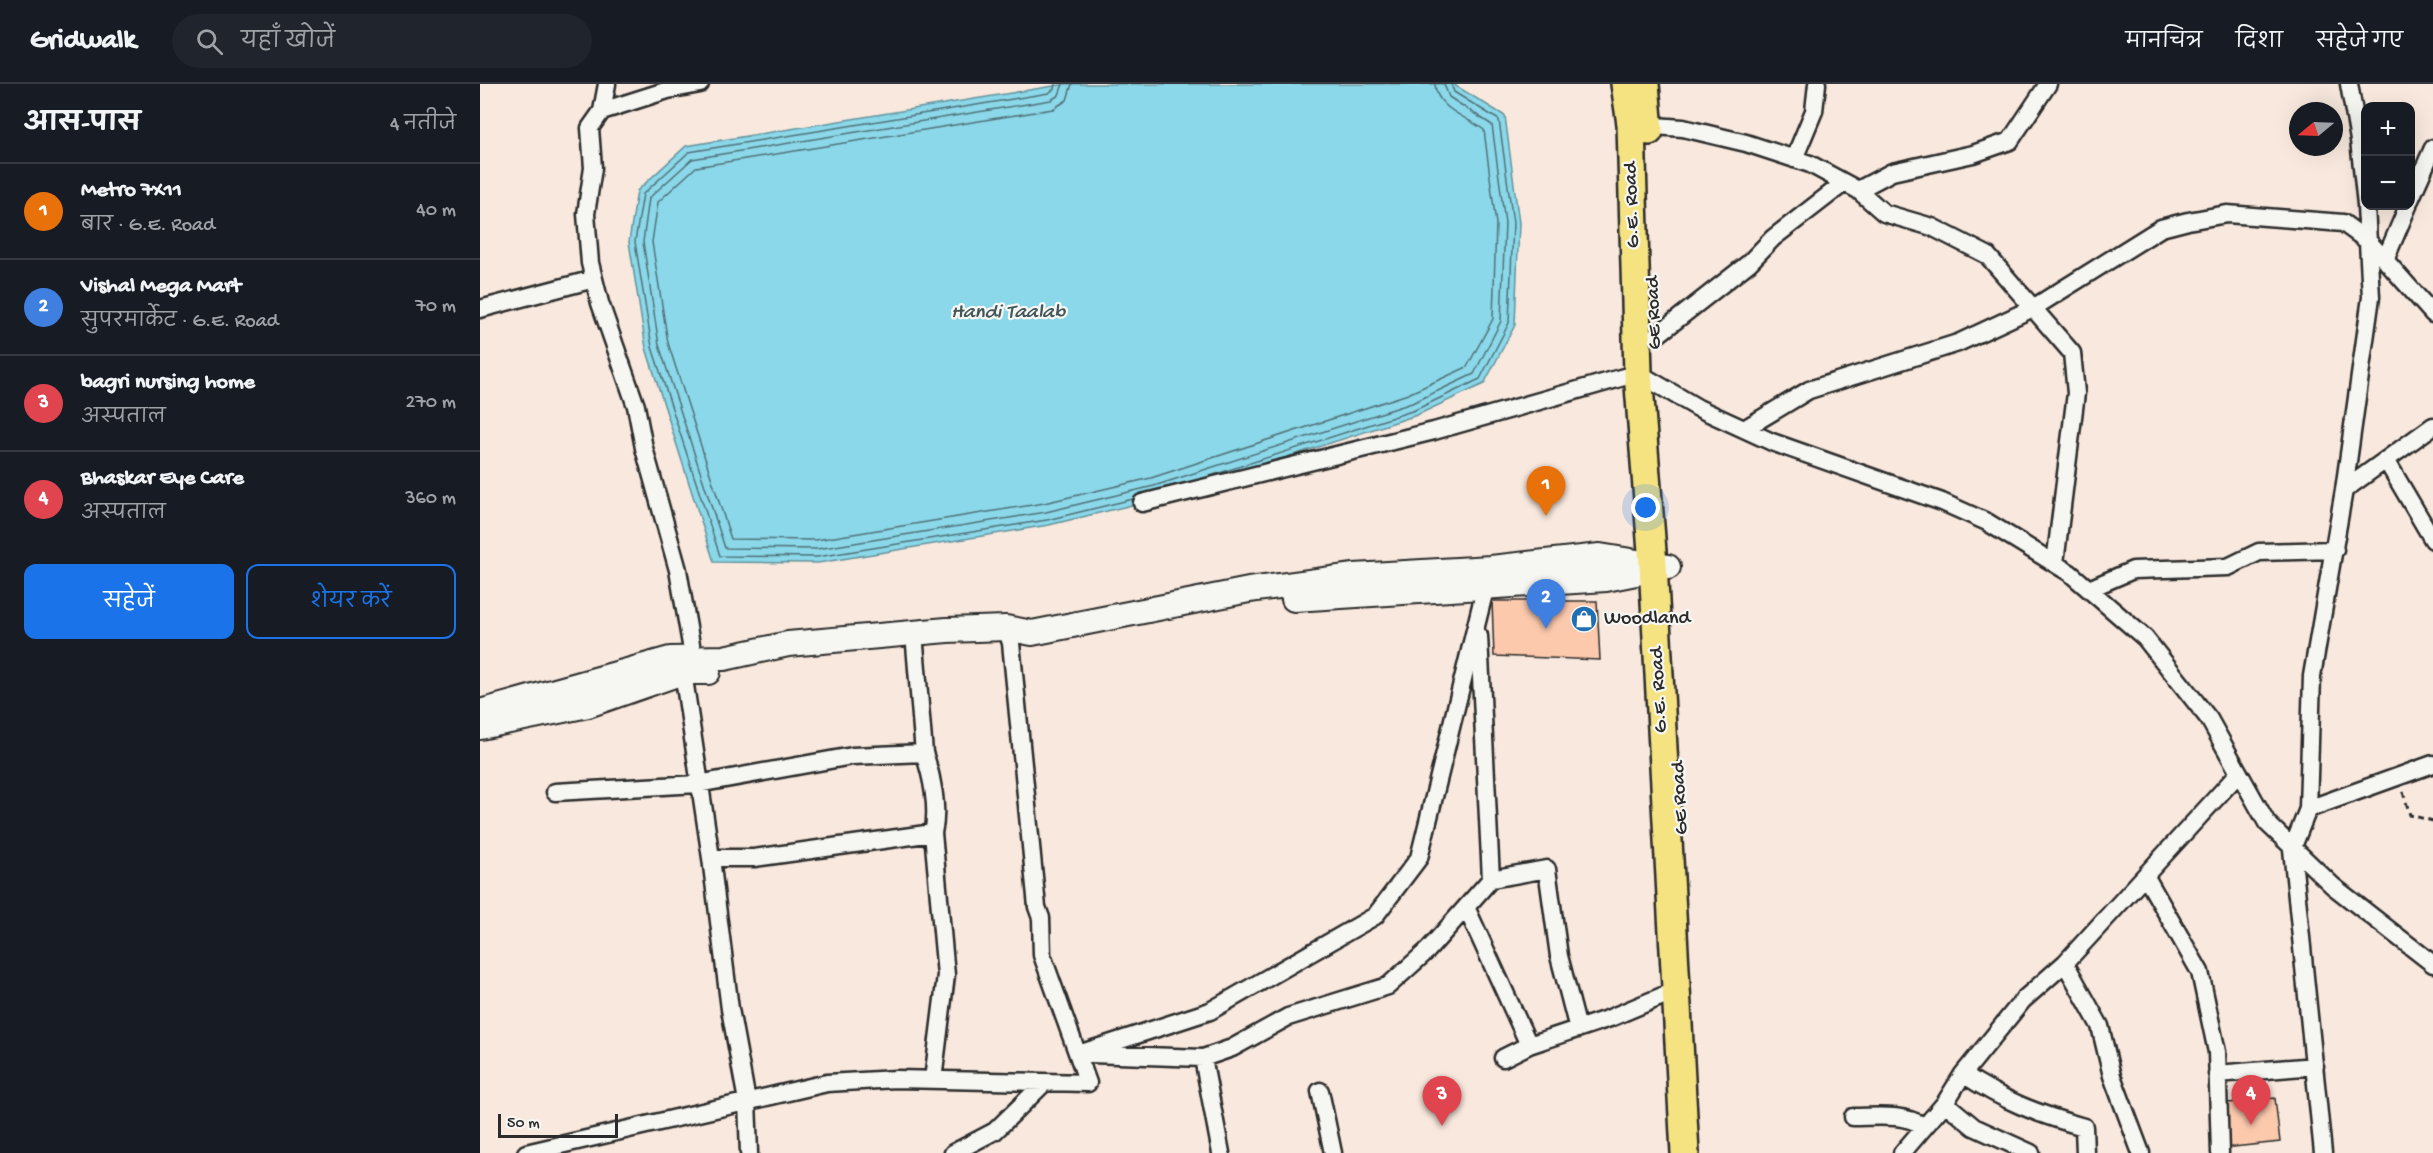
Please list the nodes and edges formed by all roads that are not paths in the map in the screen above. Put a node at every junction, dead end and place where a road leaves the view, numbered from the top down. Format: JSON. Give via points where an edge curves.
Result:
{"nodes":[{"id":1,"x":607,"y":84,"type":"edge"},
{"id":2,"x":700,"y":84,"type":"edge"},
{"id":3,"x":1625,"y":84,"type":"edge"},
{"id":4,"x":1645,"y":84,"type":"edge"},
{"id":5,"x":1817,"y":84,"type":"edge"},
{"id":6,"x":2048,"y":84,"type":"edge"},
{"id":7,"x":2349,"y":84,"type":"edge"},
{"id":8,"x":602,"y":111,"type":"junction"},
{"id":9,"x":1640,"y":125,"type":"junction"},
{"id":10,"x":2433,"y":148,"type":"edge"},
{"id":11,"x":1794,"y":159,"type":"junction"},
{"id":12,"x":2361,"y":159,"type":"edge"},
{"id":13,"x":1851,"y":187,"type":"junction"},
{"id":14,"x":2415,"y":189,"type":"edge"},
{"id":15,"x":2366,"y":210,"type":"edge"},
{"id":16,"x":2406,"y":210,"type":"edge"},
{"id":17,"x":2369,"y":242,"type":"junction"},
{"id":18,"x":2385,"y":260,"type":"junction"},
{"id":19,"x":594,"y":279,"type":"junction"},
{"id":20,"x":2033,"y":308,"type":"junction"},
{"id":21,"x":480,"y":309,"type":"edge"},
{"id":22,"x":2433,"y":314,"type":"edge"},
{"id":23,"x":1656,"y":336,"type":"junction"},
{"id":24,"x":1648,"y":378,"type":"junction"},
{"id":25,"x":2433,"y":426,"type":"edge"},
{"id":26,"x":1744,"y":429,"type":"junction"},
{"id":27,"x":2386,"y":460,"type":"junction"},
{"id":28,"x":2344,"y":490,"type":"junction"},
{"id":29,"x":1142,"y":503,"type":"dead end"},
{"id":30,"x":2433,"y":540,"type":"edge"},
{"id":31,"x":2335,"y":550,"type":"junction"},
{"id":32,"x":2055,"y":563,"type":"junction"},
{"id":33,"x":1658,"y":567,"type":"junction"},
{"id":34,"x":1487,"y":578,"type":"junction"},
{"id":35,"x":2089,"y":589,"type":"junction"},
{"id":36,"x":1478,"y":617,"type":"junction"},
{"id":37,"x":1008,"y":636,"type":"junction"},
{"id":38,"x":915,"y":645,"type":"junction"},
{"id":39,"x":688,"y":664,"type":"junction"},
{"id":40,"x":480,"y":712,"type":"edge"},
{"id":41,"x":480,"y":727,"type":"edge"},
{"id":42,"x":924,"y":753,"type":"junction"},
{"id":43,"x":2433,"y":764,"type":"edge"},
{"id":44,"x":2239,"y":773,"type":"junction"},
{"id":45,"x":698,"y":784,"type":"junction"},
{"id":46,"x":555,"y":792,"type":"dead end"},
{"id":47,"x":2308,"y":809,"type":"junction"},
{"id":48,"x":933,"y":833,"type":"junction"},
{"id":49,"x":2292,"y":849,"type":"junction"},
{"id":50,"x":711,"y":858,"type":"junction"},
{"id":51,"x":2146,"y":877,"type":"junction"},
{"id":52,"x":1491,"y":879,"type":"junction"},
{"id":53,"x":1466,"y":907,"type":"junction"},
{"id":54,"x":2065,"y":963,"type":"junction"},
{"id":55,"x":2433,"y":964,"type":"edge"},
{"id":56,"x":1677,"y":990,"type":"junction"},
{"id":57,"x":1578,"y":1029,"type":"junction"},
{"id":58,"x":1529,"y":1045,"type":"junction"},
{"id":59,"x":1078,"y":1054,"type":"junction"},
{"id":60,"x":1203,"y":1058,"type":"junction"},
{"id":61,"x":1503,"y":1058,"type":"dead end"},
{"id":62,"x":2315,"y":1066,"type":"junction"},
{"id":63,"x":1963,"y":1074,"type":"junction"},
{"id":64,"x":2217,"y":1074,"type":"junction"},
{"id":65,"x":933,"y":1080,"type":"junction"},
{"id":66,"x":1044,"y":1083,"type":"junction"},
{"id":67,"x":1320,"y":1091,"type":"dead end"},
{"id":68,"x":747,"y":1101,"type":"junction"},
{"id":69,"x":1945,"y":1103,"type":"junction"},
{"id":70,"x":1853,"y":1117,"type":"dead end"},
{"id":71,"x":1923,"y":1126,"type":"junction"},
{"id":72,"x":526,"y":1153,"type":"edge"},
{"id":73,"x":749,"y":1153,"type":"edge"},
{"id":74,"x":953,"y":1153,"type":"edge"},
{"id":75,"x":1221,"y":1153,"type":"edge"},
{"id":76,"x":1334,"y":1153,"type":"edge"},
{"id":77,"x":1684,"y":1153,"type":"edge"},
{"id":78,"x":1702,"y":1153,"type":"edge"},
{"id":79,"x":1902,"y":1153,"type":"edge"},
{"id":80,"x":2031,"y":1153,"type":"edge"},
{"id":81,"x":2085,"y":1153,"type":"edge"},
{"id":82,"x":2141,"y":1153,"type":"edge"},
{"id":83,"x":2220,"y":1153,"type":"edge"},
{"id":84,"x":2324,"y":1153,"type":"edge"}],
"edges":[{"from":1,"to":8,"type":"street"},
{"from":2,"to":8,"type":"street"},
{"from":3,"to":9,"type":"main road","name":"G.E. Road"},
{"from":4,"to":9,"type":"main road","name":"GE Road"},
{"from":5,"to":11,"type":"street","via":[[1814,111]]},
{"from":6,"to":13,"type":"street","via":[[2010,141],[1973,154],[1892,172]]},
{"from":7,"to":12,"type":"street"},
{"from":8,"to":19,"type":"street","via":[[590,128],[593,168],[586,214]]},
{"from":9,"to":11,"type":"street","via":[[1683,128]]},
{"from":9,"to":23,"type":"main road","name":"GE Road"},
{"from":9,"to":24,"type":"main road","name":"G.E. Road"},
{"from":10,"to":14,"type":"street"},
{"from":11,"to":13,"type":"street"},
{"from":13,"to":20,"type":"street","via":[[1884,213],[1932,227],[1987,255]]},
{"from":13,"to":23,"type":"street","via":[[1773,238],[1749,263]]},
{"from":15,"to":17,"type":"street"},
{"from":16,"to":18,"type":"street"},
{"from":17,"to":18,"type":"street"},
{"from":17,"to":20,"type":"street","via":[[2343,223],[2228,214],[2188,221],[2161,228]]},
{"from":17,"to":28,"type":"street","via":[[2371,297]]},
{"from":18,"to":22,"type":"street"},
{"from":19,"to":21,"type":"street"},
{"from":19,"to":39,"type":"street","via":[[636,406],[678,570]]},
{"from":20,"to":26,"type":"street","via":[[1958,343],[1809,390]]},
{"from":20,"to":32,"type":"street","via":[[2072,353],[2076,393]]},
{"from":23,"to":24,"type":"main road","name":"GE Road"},
{"from":24,"to":26,"type":"street","via":[[1698,408]]},
{"from":24,"to":29,"type":"street"},
{"from":24,"to":33,"type":"main road","name":"GE Road"},
{"from":25,"to":27,"type":"street"},
{"from":26,"to":32,"type":"street","via":[[1942,502],[1987,522]]},
{"from":27,"to":28,"type":"street"},
{"from":27,"to":30,"type":"street"},
{"from":28,"to":31,"type":"street"},
{"from":31,"to":35,"type":"street","via":[[2259,552],[2228,567],[2133,570]]},
{"from":31,"to":47,"type":"street","via":[[2312,676]]},
{"from":32,"to":35,"type":"street"},
{"from":33,"to":34,"type":"street","via":[[1606,579]]},
{"from":33,"to":56,"type":"main road","name":"G.E. Road"},
{"from":33,"to":78,"type":"main road","name":"GE Road"},
{"from":34,"to":36,"type":"street"},
{"from":34,"to":37,"type":"street","via":[[1197,613],[1039,646]]},
{"from":35,"to":44,"type":"street","via":[[2145,638],[2209,719]]},
{"from":36,"to":52,"type":"street"},
{"from":36,"to":59,"type":"street","via":[[1419,858],[1375,916],[1210,1011]]},
{"from":37,"to":38,"type":"street"},
{"from":37,"to":39,"type":"street","via":[[947,630],[789,644]]},
{"from":37,"to":59,"type":"street","via":[[1042,955]]},
{"from":38,"to":39,"type":"street","via":[[804,656],[724,672]]},
{"from":38,"to":42,"type":"street"},
{"from":39,"to":40,"type":"street","via":[[670,658]]},
{"from":39,"to":41,"type":"street","via":[[588,705]]},
{"from":39,"to":45,"type":"street"},
{"from":42,"to":45,"type":"street","via":[[852,756]]},
{"from":42,"to":48,"type":"street","via":[[930,769],[936,824]]},
{"from":43,"to":47,"type":"street"},
{"from":44,"to":49,"type":"street","via":[[2268,823]]},
{"from":44,"to":51,"type":"street"},
{"from":45,"to":46,"type":"street"},
{"from":45,"to":50,"type":"street"},
{"from":47,"to":49,"type":"street"},
{"from":48,"to":50,"type":"street","via":[[754,858]]},
{"from":48,"to":65,"type":"street","via":[[946,975]]},
{"from":49,"to":55,"type":"street"},
{"from":49,"to":62,"type":"street"},
{"from":50,"to":68,"type":"street","via":[[730,1009]]},
{"from":51,"to":54,"type":"street"},
{"from":51,"to":64,"type":"street","via":[[2200,972],[2217,1052]]},
{"from":52,"to":53,"type":"street"},
{"from":52,"to":57,"type":"street","via":[[1547,869],[1559,956]]},
{"from":53,"to":58,"type":"street"},
{"from":53,"to":60,"type":"street","via":[[1428,950],[1388,986],[1288,1017],[1232,1048]]},
{"from":54,"to":63,"type":"street","via":[[2023,1000]]},
{"from":54,"to":82,"type":"street","via":[[2100,1026],[2112,1076]]},
{"from":56,"to":57,"type":"street"},
{"from":56,"to":77,"type":"main road","name":"G.E. Road"},
{"from":57,"to":58,"type":"street"},
{"from":58,"to":61,"type":"street"},
{"from":59,"to":60,"type":"street"},
{"from":59,"to":66,"type":"street","via":[[1088,1083]]},
{"from":60,"to":75,"type":"street"},
{"from":62,"to":64,"type":"street"},
{"from":62,"to":84,"type":"street"},
{"from":63,"to":69,"type":"street"},
{"from":63,"to":81,"type":"street","via":[[2036,1114],[2084,1127]]},
{"from":64,"to":83,"type":"street"},
{"from":65,"to":66,"type":"street"},
{"from":65,"to":68,"type":"street","via":[[827,1083]]},
{"from":66,"to":74,"type":"street","via":[[995,1131]]},
{"from":67,"to":76,"type":"street"},
{"from":68,"to":72,"type":"street"},
{"from":68,"to":73,"type":"street"},
{"from":69,"to":71,"type":"street"},
{"from":69,"to":80,"type":"street","via":[[1974,1127]]},
{"from":70,"to":71,"type":"street","via":[[1897,1118]]},
{"from":71,"to":79,"type":"street"}]}
